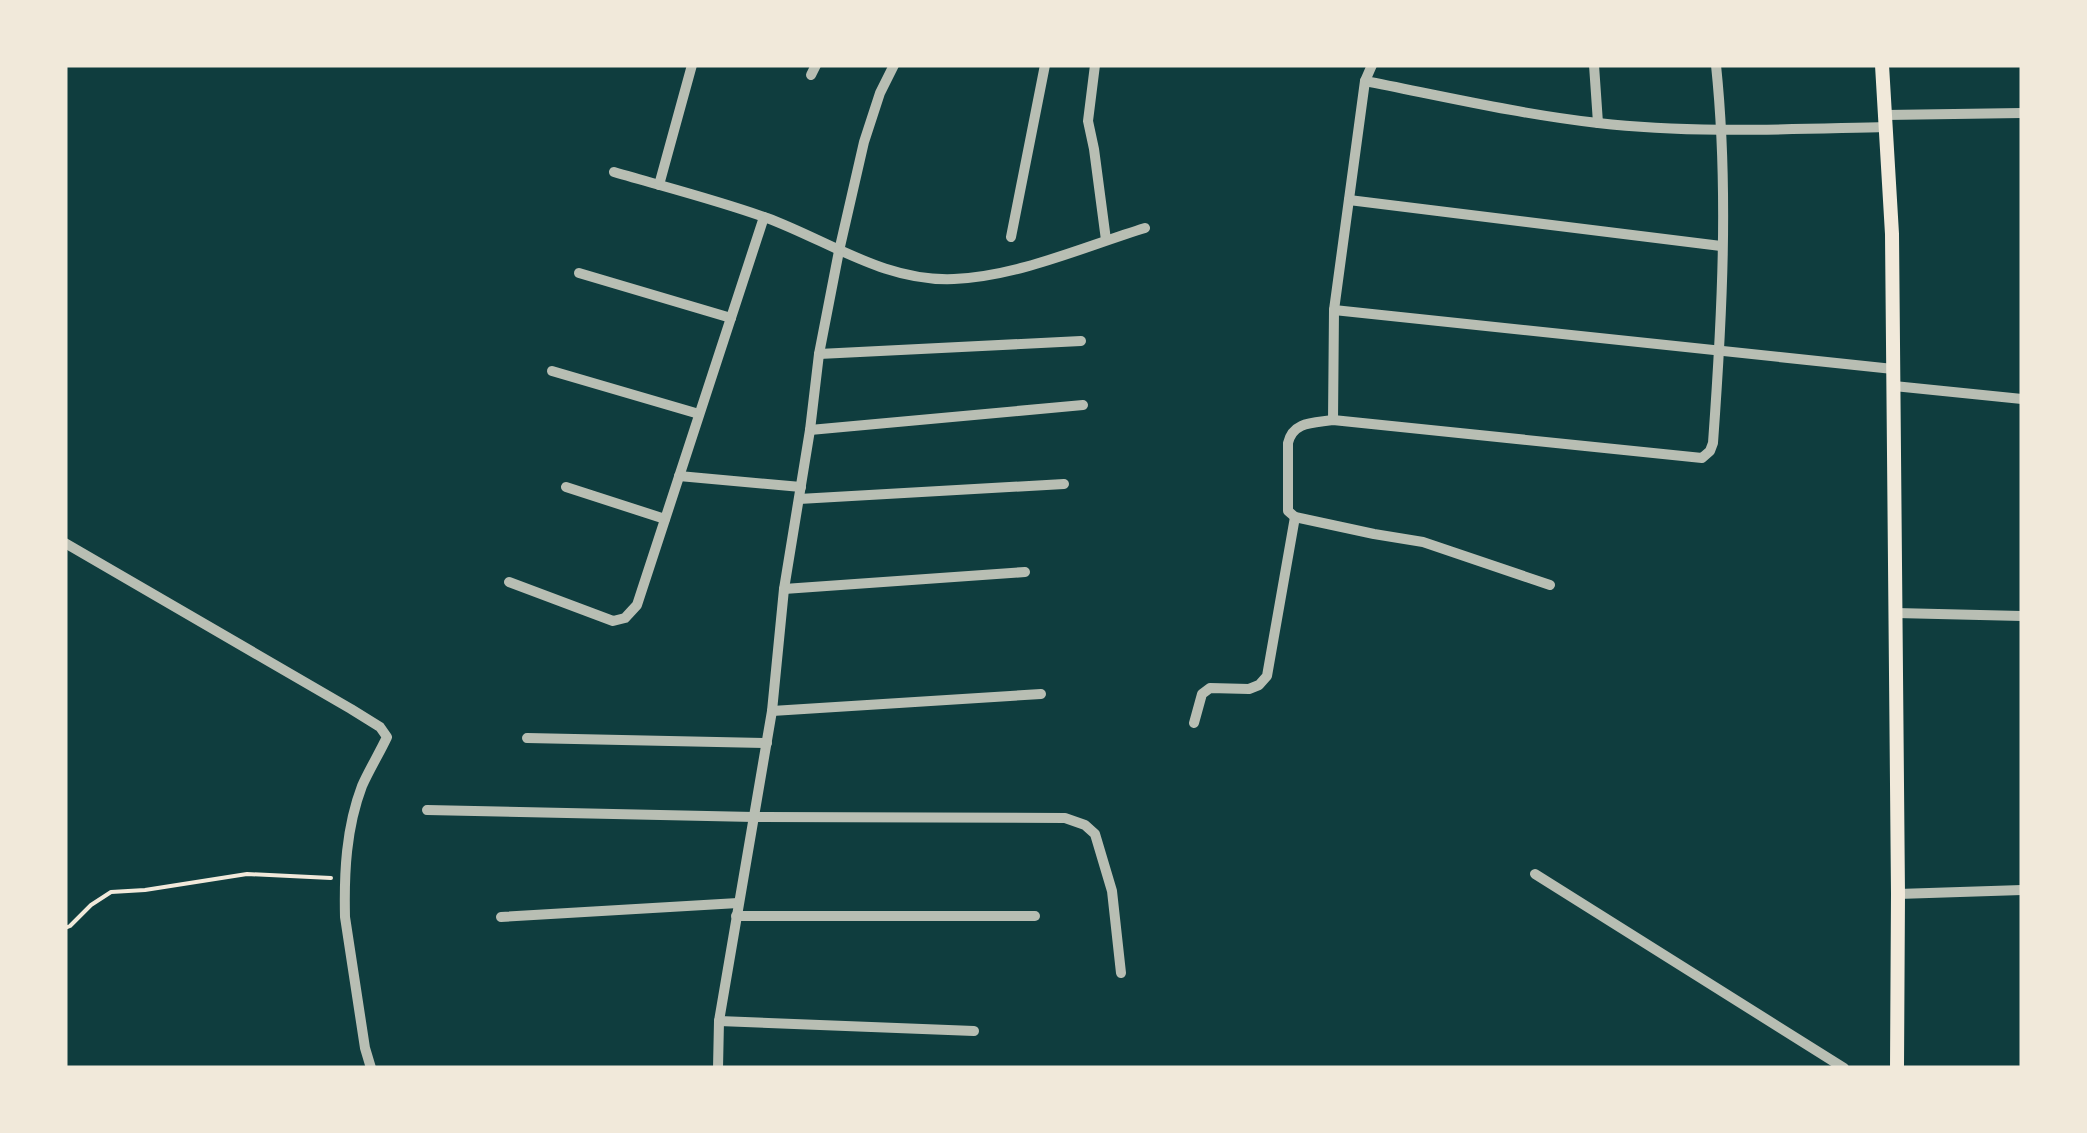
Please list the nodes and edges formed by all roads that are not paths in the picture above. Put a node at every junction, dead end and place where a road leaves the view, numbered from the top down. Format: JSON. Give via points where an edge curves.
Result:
{"nodes":[{"id":1,"x":692,"y":65,"type":"edge"},
{"id":2,"x":894,"y":65,"type":"edge"},
{"id":3,"x":1045,"y":65,"type":"edge"},
{"id":4,"x":1096,"y":65,"type":"edge"},
{"id":5,"x":1372,"y":65,"type":"edge"},
{"id":6,"x":1594,"y":65,"type":"edge"},
{"id":7,"x":1716,"y":65,"type":"edge"},
{"id":8,"x":1882,"y":65,"type":"edge"},
{"id":9,"x":1365,"y":80,"type":"junction"},
{"id":10,"x":2022,"y":112,"type":"edge"},
{"id":11,"x":1886,"y":121,"type":"junction"},
{"id":12,"x":1598,"y":123,"type":"junction"},
{"id":13,"x":1723,"y":130,"type":"junction"},
{"id":14,"x":614,"y":172,"type":"dead end"},
{"id":15,"x":659,"y":185,"type":"junction"},
{"id":16,"x":1349,"y":200,"type":"junction"},
{"id":17,"x":764,"y":217,"type":"junction"},
{"id":18,"x":1145,"y":228,"type":"dead end"},
{"id":19,"x":1011,"y":237,"type":"dead end"},
{"id":20,"x":1106,"y":240,"type":"junction"},
{"id":21,"x":1721,"y":246,"type":"junction"},
{"id":22,"x":838,"y":250,"type":"junction"},
{"id":23,"x":579,"y":274,"type":"dead end"},
{"id":24,"x":1334,"y":310,"type":"junction"},
{"id":25,"x":731,"y":318,"type":"junction"},
{"id":26,"x":1081,"y":341,"type":"dead end"},
{"id":27,"x":1720,"y":350,"type":"junction"},
{"id":28,"x":819,"y":354,"type":"junction"},
{"id":29,"x":1894,"y":369,"type":"junction"},
{"id":30,"x":552,"y":370,"type":"dead end"},
{"id":31,"x":1894,"y":386,"type":"junction"},
{"id":32,"x":2022,"y":398,"type":"edge"},
{"id":33,"x":1083,"y":405,"type":"dead end"},
{"id":34,"x":699,"y":414,"type":"junction"},
{"id":35,"x":1333,"y":420,"type":"junction"},
{"id":36,"x":810,"y":430,"type":"junction"},
{"id":37,"x":678,"y":476,"type":"junction"},
{"id":38,"x":1064,"y":484,"type":"dead end"},
{"id":39,"x":566,"y":487,"type":"dead end"},
{"id":40,"x":800,"y":493,"type":"junction"},
{"id":41,"x":1295,"y":517,"type":"junction"},
{"id":42,"x":664,"y":520,"type":"junction"},
{"id":43,"x":65,"y":543,"type":"edge"},
{"id":44,"x":1025,"y":572,"type":"dead end"},
{"id":45,"x":509,"y":582,"type":"dead end"},
{"id":46,"x":1550,"y":585,"type":"dead end"},
{"id":47,"x":784,"y":589,"type":"junction"},
{"id":48,"x":1896,"y":613,"type":"junction"},
{"id":49,"x":2022,"y":616,"type":"edge"},
{"id":50,"x":1041,"y":694,"type":"dead end"},
{"id":51,"x":772,"y":711,"type":"junction"},
{"id":52,"x":1194,"y":723,"type":"dead end"},
{"id":53,"x":527,"y":738,"type":"dead end"},
{"id":54,"x":766,"y":743,"type":"junction"},
{"id":55,"x":427,"y":810,"type":"dead end"},
{"id":56,"x":754,"y":816,"type":"junction"},
{"id":57,"x":1535,"y":874,"type":"dead end"},
{"id":58,"x":2022,"y":890,"type":"edge"},
{"id":59,"x":1898,"y":894,"type":"junction"},
{"id":60,"x":738,"y":903,"type":"junction"},
{"id":61,"x":736,"y":916,"type":"junction"},
{"id":62,"x":1034,"y":916,"type":"dead end"},
{"id":63,"x":502,"y":917,"type":"dead end"},
{"id":64,"x":1121,"y":973,"type":"dead end"},
{"id":65,"x":719,"y":1021,"type":"junction"},
{"id":66,"x":974,"y":1031,"type":"dead end"},
{"id":67,"x":371,"y":1068,"type":"edge"},
{"id":68,"x":718,"y":1068,"type":"edge"},
{"id":69,"x":1844,"y":1068,"type":"edge"},
{"id":70,"x":1897,"y":1068,"type":"edge"}],
"edges":[{"from":1,"to":15,"type":"street"},
{"from":2,"to":22,"type":"street","via":[[864,142]]},
{"from":3,"to":19,"type":"street"},
{"from":4,"to":20,"type":"street","via":[[1088,121]]},
{"from":5,"to":9,"type":"street"},
{"from":6,"to":12,"type":"street"},
{"from":7,"to":13,"type":"street"},
{"from":8,"to":11,"type":"main road"},
{"from":9,"to":12,"type":"street"},
{"from":9,"to":16,"type":"street"},
{"from":10,"to":11,"type":"street"},
{"from":11,"to":13,"type":"street"},
{"from":11,"to":29,"type":"main road"},
{"from":12,"to":13,"type":"street"},
{"from":13,"to":21,"type":"street"},
{"from":14,"to":15,"type":"street"},
{"from":15,"to":17,"type":"street"},
{"from":16,"to":21,"type":"street"},
{"from":16,"to":24,"type":"street"},
{"from":17,"to":22,"type":"street"},
{"from":17,"to":25,"type":"street"},
{"from":18,"to":20,"type":"street"},
{"from":20,"to":22,"type":"street","via":[[990,276],[951,280],[882,268]]},
{"from":21,"to":27,"type":"street"},
{"from":22,"to":28,"type":"street"},
{"from":23,"to":25,"type":"street"},
{"from":24,"to":27,"type":"street"},
{"from":24,"to":35,"type":"street"},
{"from":25,"to":34,"type":"street"},
{"from":26,"to":28,"type":"street"},
{"from":27,"to":29,"type":"street"},
{"from":27,"to":35,"type":"street","via":[[1713,443],[1702,458]]},
{"from":28,"to":36,"type":"street"},
{"from":29,"to":31,"type":"main road"},
{"from":30,"to":34,"type":"street"},
{"from":31,"to":32,"type":"street"},
{"from":31,"to":48,"type":"main road"},
{"from":33,"to":36,"type":"street"},
{"from":34,"to":37,"type":"street"},
{"from":35,"to":41,"type":"street","via":[[1290,432],[1288,511]]},
{"from":36,"to":40,"type":"street"},
{"from":37,"to":40,"type":"street"},
{"from":37,"to":42,"type":"street"},
{"from":38,"to":40,"type":"street"},
{"from":39,"to":42,"type":"street"},
{"from":40,"to":47,"type":"street"},
{"from":41,"to":46,"type":"street","via":[[1423,542]]},
{"from":41,"to":52,"type":"street","via":[[1267,676],[1249,689],[1210,688]]},
{"from":42,"to":45,"type":"street","via":[[626,618],[613,621]]},
{"from":43,"to":67,"type":"street","via":[[387,737],[348,830],[344,918]]},
{"from":44,"to":47,"type":"street"},
{"from":47,"to":51,"type":"street"},
{"from":48,"to":49,"type":"street"},
{"from":48,"to":59,"type":"main road"},
{"from":50,"to":51,"type":"street"},
{"from":51,"to":54,"type":"street"},
{"from":53,"to":54,"type":"street"},
{"from":54,"to":56,"type":"street"},
{"from":55,"to":56,"type":"street"},
{"from":56,"to":60,"type":"street"},
{"from":56,"to":64,"type":"street","via":[[1065,818],[1085,825],[1095,834],[1112,891]]},
{"from":57,"to":69,"type":"street"},
{"from":58,"to":59,"type":"street"},
{"from":59,"to":70,"type":"main road"},
{"from":60,"to":61,"type":"street"},
{"from":60,"to":63,"type":"street"},
{"from":61,"to":62,"type":"street"},
{"from":61,"to":65,"type":"street"},
{"from":65,"to":66,"type":"street"},
{"from":65,"to":68,"type":"street"}]}
